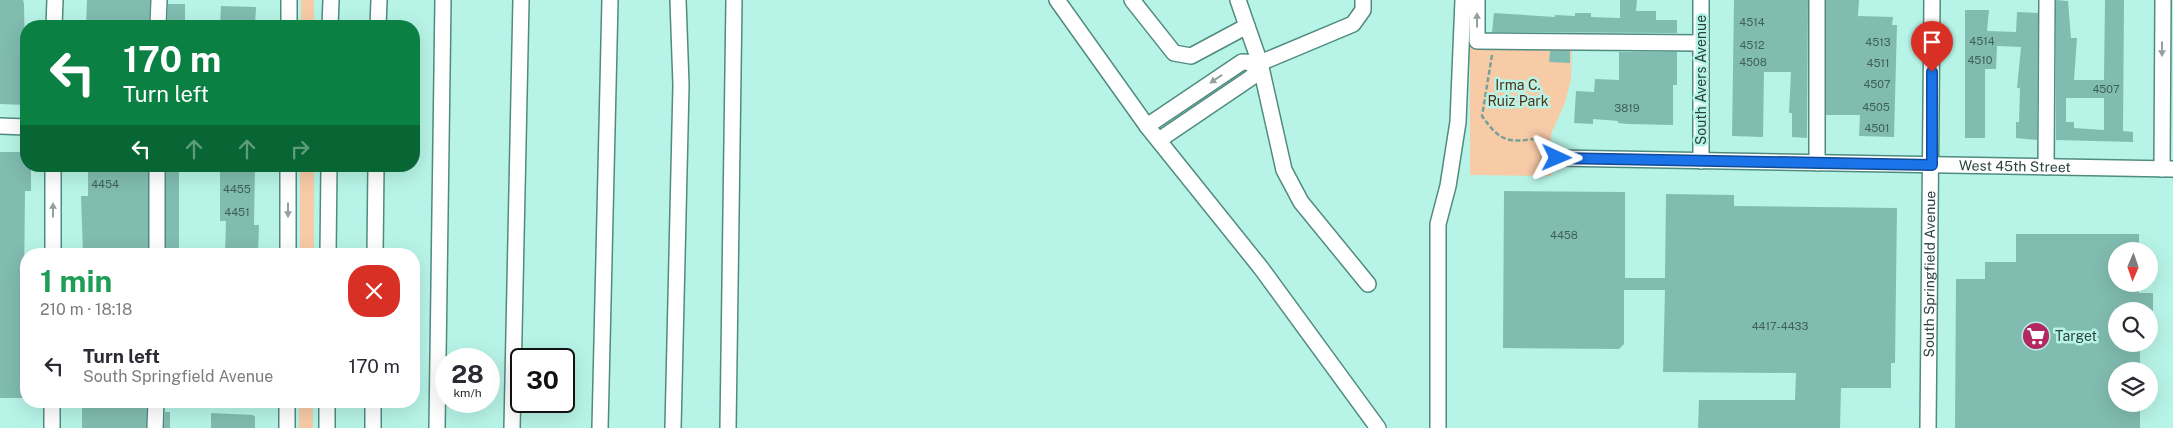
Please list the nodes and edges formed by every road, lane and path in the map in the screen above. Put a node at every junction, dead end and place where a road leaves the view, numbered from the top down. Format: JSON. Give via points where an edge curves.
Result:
{"nodes":[{"id":1,"x":55,"y":0,"type":"edge"},
{"id":2,"x":158,"y":0,"type":"edge"},
{"id":3,"x":289,"y":0,"type":"edge"},
{"id":4,"x":330,"y":0,"type":"edge"},
{"id":5,"x":379,"y":0,"type":"edge"},
{"id":6,"x":442,"y":0,"type":"edge"},
{"id":7,"x":521,"y":0,"type":"edge"},
{"id":8,"x":610,"y":0,"type":"edge"},
{"id":9,"x":678,"y":0,"type":"edge"},
{"id":10,"x":734,"y":0,"type":"edge"},
{"id":11,"x":1057,"y":0,"type":"edge"},
{"id":12,"x":1132,"y":0,"type":"edge"},
{"id":13,"x":1238,"y":0,"type":"edge"},
{"id":14,"x":1363,"y":0,"type":"edge"},
{"id":15,"x":1463,"y":0,"type":"edge"},
{"id":16,"x":1477,"y":0,"type":"edge"},
{"id":17,"x":1701,"y":0,"type":"edge"},
{"id":18,"x":1817,"y":0,"type":"edge"},
{"id":19,"x":1932,"y":0,"type":"edge"},
{"id":20,"x":2047,"y":0,"type":"edge"},
{"id":21,"x":2163,"y":0,"type":"edge"},
{"id":22,"x":54,"y":20,"type":"edge"},
{"id":23,"x":158,"y":20,"type":"edge"},
{"id":24,"x":289,"y":20,"type":"edge"},
{"id":25,"x":330,"y":20,"type":"edge"},
{"id":26,"x":378,"y":20,"type":"edge"},
{"id":27,"x":1247,"y":26,"type":"junction"},
{"id":28,"x":1485,"y":41,"type":"junction"},
{"id":29,"x":1701,"y":43,"type":"junction"},
{"id":30,"x":1260,"y":63,"type":"junction"},
{"id":31,"x":0,"y":126,"type":"edge"},
{"id":32,"x":1147,"y":126,"type":"junction"},
{"id":33,"x":20,"y":127,"type":"edge"},
{"id":34,"x":1540,"y":138,"type":"dead end"},
{"id":35,"x":1159,"y":140,"type":"junction"},
{"id":36,"x":1557,"y":158,"type":"dead end"},
{"id":37,"x":1701,"y":161,"type":"junction"},
{"id":38,"x":1817,"y":163,"type":"junction"},
{"id":39,"x":1932,"y":165,"type":"junction"},
{"id":40,"x":2046,"y":167,"type":"junction"},
{"id":41,"x":2167,"y":169,"type":"edge"},
{"id":42,"x":53,"y":172,"type":"edge"},
{"id":43,"x":157,"y":172,"type":"edge"},
{"id":44,"x":288,"y":172,"type":"edge"},
{"id":45,"x":329,"y":172,"type":"edge"},
{"id":46,"x":376,"y":172,"type":"edge"},
{"id":47,"x":53,"y":248,"type":"edge"},
{"id":48,"x":157,"y":248,"type":"edge"},
{"id":49,"x":288,"y":248,"type":"edge"},
{"id":50,"x":328,"y":248,"type":"edge"},
{"id":51,"x":375,"y":248,"type":"edge"},
{"id":52,"x":1368,"y":284,"type":"dead end"},
{"id":53,"x":52,"y":408,"type":"edge"},
{"id":54,"x":156,"y":408,"type":"edge"},
{"id":55,"x":287,"y":408,"type":"edge"},
{"id":56,"x":327,"y":408,"type":"edge"},
{"id":57,"x":373,"y":408,"type":"edge"},
{"id":58,"x":52,"y":428,"type":"edge"},
{"id":59,"x":155,"y":428,"type":"edge"},
{"id":60,"x":287,"y":428,"type":"edge"},
{"id":61,"x":327,"y":428,"type":"edge"},
{"id":62,"x":372,"y":428,"type":"edge"},
{"id":63,"x":437,"y":428,"type":"edge"},
{"id":64,"x":512,"y":428,"type":"edge"},
{"id":65,"x":600,"y":428,"type":"edge"},
{"id":66,"x":673,"y":428,"type":"edge"},
{"id":67,"x":728,"y":428,"type":"edge"},
{"id":68,"x":1378,"y":428,"type":"edge"},
{"id":69,"x":1438,"y":428,"type":"edge"},
{"id":70,"x":1928,"y":428,"type":"edge"}],
"edges":[{"from":1,"to":22,"type":"street"},
{"from":2,"to":23,"type":"street"},
{"from":3,"to":24,"type":"street"},
{"from":4,"to":25,"type":"street"},
{"from":5,"to":26,"type":"street"},
{"from":6,"to":63,"type":"street"},
{"from":7,"to":64,"type":"street"},
{"from":8,"to":65,"type":"street"},
{"from":9,"to":66,"type":"street","via":[[681,85]]},
{"from":10,"to":67,"type":"street"},
{"from":11,"to":32,"type":"street"},
{"from":12,"to":27,"type":"street","via":[[1174,53],[1191,56]]},
{"from":13,"to":27,"type":"street"},
{"from":14,"to":30,"type":"street","via":[[1363,10],[1353,24]]},
{"from":15,"to":69,"type":"street","via":[[1458,122],[1448,186],[1438,224]]},
{"from":28,"to":16,"type":"street","one_way":true},
{"from":17,"to":29,"type":"street","name":"South Avers Avenue"},
{"from":18,"to":38,"type":"street"},
{"from":19,"to":39,"type":"street","name":"South Springfield Avenue"},
{"from":20,"to":40,"type":"street"},
{"from":21,"to":41,"type":"street","one_way":true},
{"from":27,"to":30,"type":"street"},
{"from":28,"to":29,"type":"street"},
{"from":28,"to":34,"type":"path","via":[[1491,63],[1482,116],[1495,134],[1516,142]]},
{"from":29,"to":37,"type":"street","name":"South Avers Avenue"},
{"from":30,"to":32,"type":"street","one_way":true,"via":[[1242,62]]},
{"from":30,"to":35,"type":"street","via":[[1252,77]]},
{"from":30,"to":52,"type":"street","via":[[1284,170],[1301,202]]},
{"from":31,"to":33,"type":"street"},
{"from":32,"to":35,"type":"street"},
{"from":35,"to":68,"type":"street","via":[[1261,268]]},
{"from":36,"to":37,"type":"street","name":"West 45th Street"},
{"from":37,"to":38,"type":"street","name":"West 45th Street"},
{"from":38,"to":39,"type":"street","name":"West 45th Street"},
{"from":39,"to":40,"type":"street","name":"West 45th Street"},
{"from":39,"to":70,"type":"street","name":"South Springfield Avenue"},
{"from":40,"to":41,"type":"street","name":"West 45th Street"},
{"from":47,"to":42,"type":"street","one_way":true},
{"from":43,"to":48,"type":"street"},
{"from":44,"to":49,"type":"street","one_way":true},
{"from":45,"to":50,"type":"street"},
{"from":46,"to":51,"type":"street"},
{"from":53,"to":58,"type":"street"},
{"from":54,"to":59,"type":"street"},
{"from":55,"to":60,"type":"street"},
{"from":56,"to":61,"type":"street"},
{"from":57,"to":62,"type":"street"}]}
